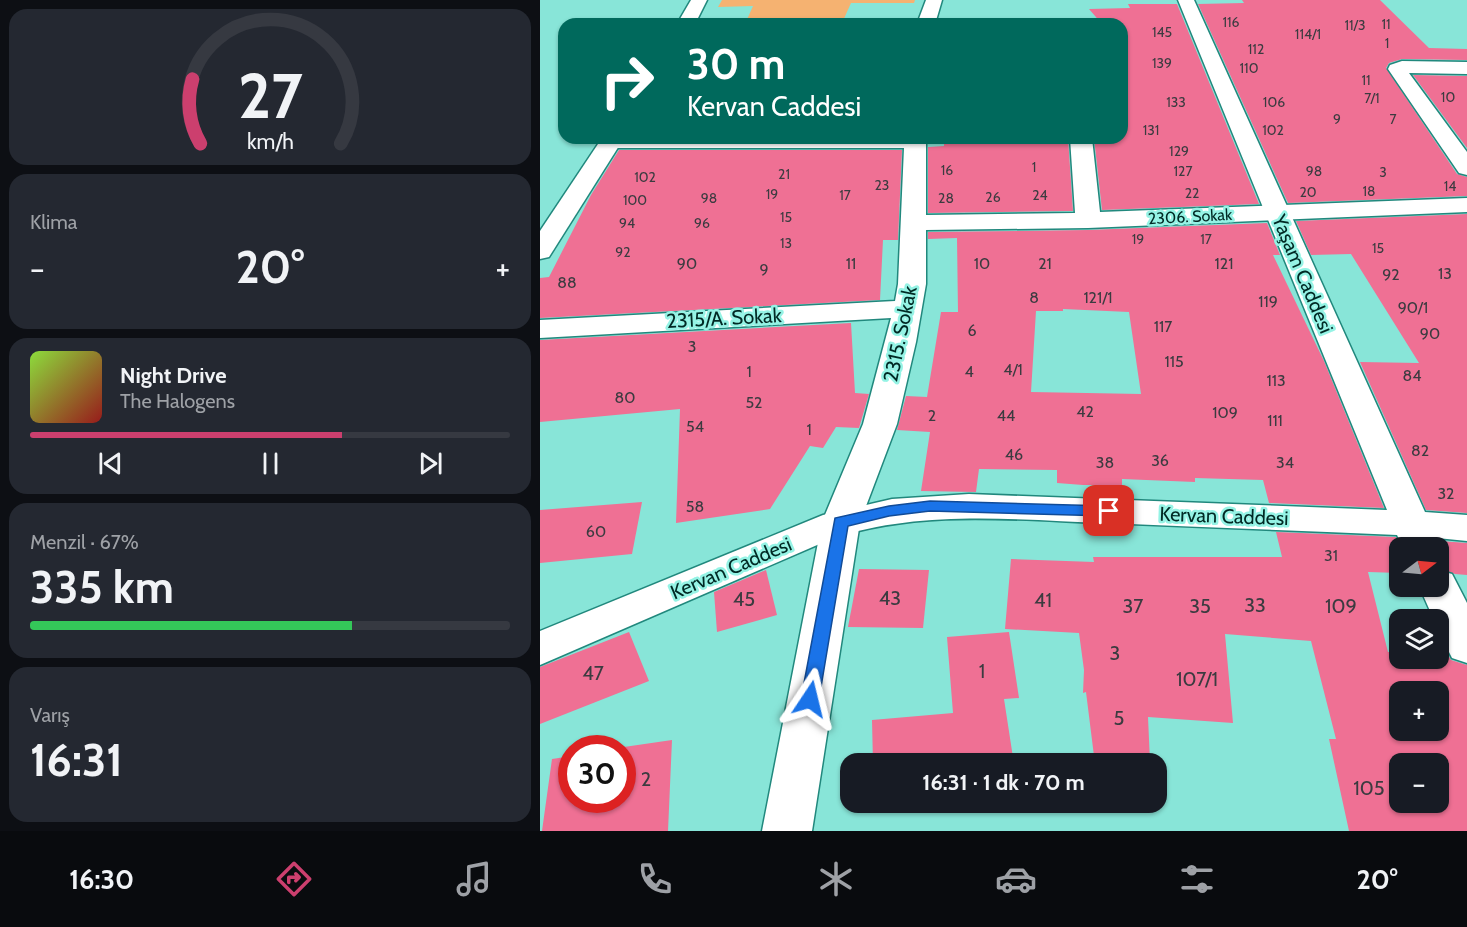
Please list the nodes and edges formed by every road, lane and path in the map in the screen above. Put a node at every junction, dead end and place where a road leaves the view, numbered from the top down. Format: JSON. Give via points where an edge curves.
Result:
{"nodes":[{"id":1,"x":699,"y":0,"type":"edge"},
{"id":2,"x":934,"y":0,"type":"edge"},
{"id":3,"x":1186,"y":0,"type":"edge"},
{"id":4,"x":689,"y":18,"type":"edge"},
{"id":5,"x":928,"y":18,"type":"edge"},
{"id":6,"x":1467,"y":68,"type":"edge"},
{"id":7,"x":608,"y":144,"type":"edge"},
{"id":8,"x":914,"y":144,"type":"edge"},
{"id":9,"x":1082,"y":144,"type":"edge"},
{"id":10,"x":1467,"y":168,"type":"edge"},
{"id":11,"x":1467,"y":206,"type":"edge"},
{"id":12,"x":1277,"y":212,"type":"junction"},
{"id":13,"x":1088,"y":220,"type":"junction"},
{"id":14,"x":912,"y":223,"type":"junction"},
{"id":15,"x":547,"y":229,"type":"edge"},
{"id":16,"x":540,"y":251,"type":"edge"},
{"id":17,"x":907,"y":309,"type":"junction"},
{"id":18,"x":540,"y":329,"type":"edge"},
{"id":19,"x":841,"y":522,"type":"junction"},
{"id":20,"x":1467,"y":528,"type":"edge"},
{"id":21,"x":1416,"y":535,"type":"edge"},
{"id":22,"x":1444,"y":597,"type":"edge"},
{"id":23,"x":1467,"y":647,"type":"edge"},
{"id":24,"x":540,"y":650,"type":"edge"},
{"id":25,"x":787,"y":831,"type":"edge"}],
"edges":[{"from":1,"to":4,"type":"street"},
{"from":2,"to":5,"type":"street"},
{"from":3,"to":12,"type":"street","name":"Yaşam Caddesi"},
{"from":6,"to":10,"type":"street","via":[[1397,69]]},
{"from":7,"to":15,"type":"street"},
{"from":8,"to":14,"type":"street","name":"2315. Sokak"},
{"from":9,"to":13,"type":"street"},
{"from":11,"to":12,"type":"street","name":"2306. Sokak"},
{"from":12,"to":13,"type":"street","name":"2306. Sokak"},
{"from":12,"to":21,"type":"street","name":"Yaşam Caddesi"},
{"from":13,"to":14,"type":"street","name":"2306. Sokak"},
{"from":14,"to":17,"type":"street","name":"2315. Sokak","via":[[912,284]]},
{"from":15,"to":16,"type":"street"},
{"from":17,"to":18,"type":"street","name":"2315/A. Sokak"},
{"from":17,"to":19,"type":"street","name":"2315. Sokak","via":[[880,424]]},
{"from":19,"to":21,"type":"street","name":"Kervan Caddesi","via":[[916,507],[969,506]]},
{"from":19,"to":24,"type":"street","name":"Kervan Caddesi"},
{"from":19,"to":25,"type":"street","name":"2315. Sokak"},
{"from":20,"to":21,"type":"street","name":"Kervan Caddesi"},
{"from":22,"to":23,"type":"street"}]}
